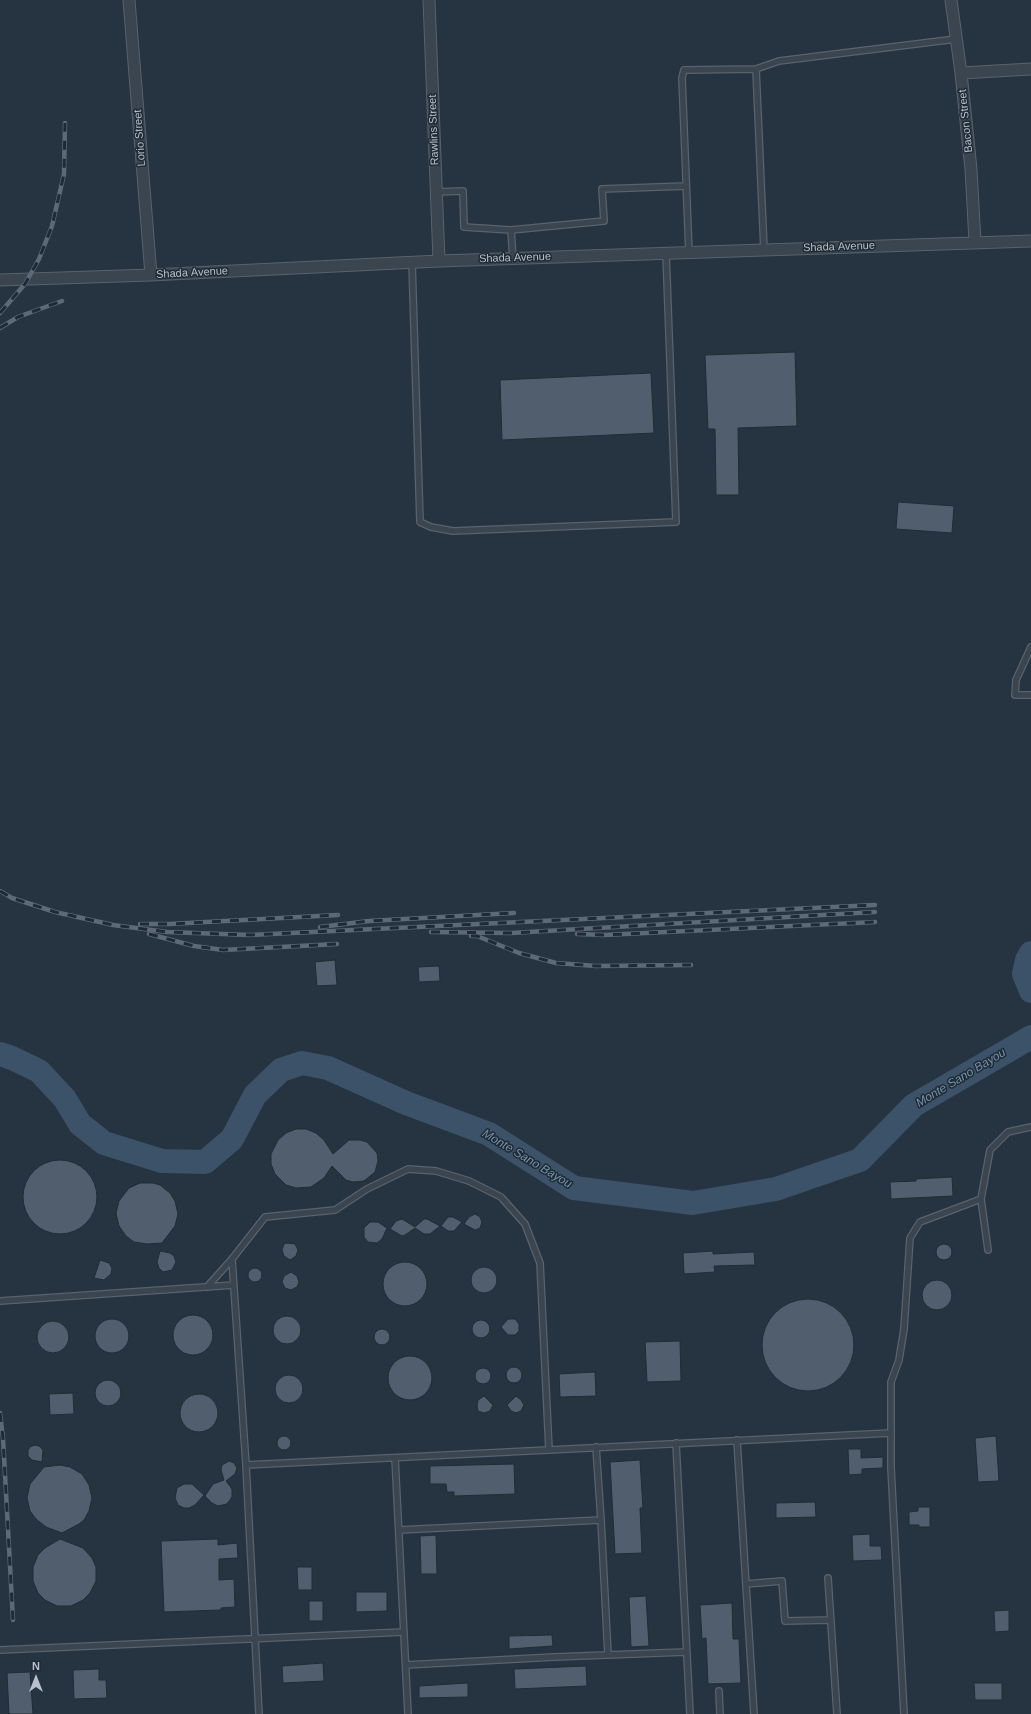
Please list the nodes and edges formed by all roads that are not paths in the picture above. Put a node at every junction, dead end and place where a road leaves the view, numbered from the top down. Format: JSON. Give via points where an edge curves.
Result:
{"nodes":[{"id":1,"x":130,"y":0,"type":"edge"},
{"id":2,"x":429,"y":0,"type":"edge"},
{"id":3,"x":951,"y":0,"type":"edge"},
{"id":4,"x":956,"y":40,"type":"junction"},
{"id":5,"x":756,"y":69,"type":"junction"},
{"id":6,"x":1031,"y":69,"type":"edge"},
{"id":7,"x":961,"y":73,"type":"junction"},
{"id":8,"x":686,"y":186,"type":"junction"},
{"id":9,"x":436,"y":192,"type":"junction"},
{"id":10,"x":511,"y":230,"type":"junction"},
{"id":11,"x":1031,"y":241,"type":"edge"},
{"id":12,"x":975,"y":242,"type":"junction"},
{"id":13,"x":764,"y":250,"type":"junction"},
{"id":14,"x":666,"y":253,"type":"junction"},
{"id":15,"x":689,"y":253,"type":"junction"},
{"id":16,"x":513,"y":258,"type":"junction"},
{"id":17,"x":439,"y":261,"type":"junction"},
{"id":18,"x":412,"y":262,"type":"junction"},
{"id":19,"x":151,"y":276,"type":"junction"},
{"id":20,"x":0,"y":280,"type":"edge"},
{"id":21,"x":1031,"y":647,"type":"edge"},
{"id":22,"x":1029,"y":654,"type":"edge"},
{"id":23,"x":1031,"y":695,"type":"edge"},
{"id":24,"x":1031,"y":1127,"type":"edge"},
{"id":25,"x":981,"y":1199,"type":"junction"},
{"id":26,"x":988,"y":1250,"type":"dead end"},
{"id":27,"x":232,"y":1259,"type":"junction"},
{"id":28,"x":234,"y":1285,"type":"junction"},
{"id":29,"x":207,"y":1287,"type":"junction"},
{"id":30,"x":0,"y":1301,"type":"edge"},
{"id":31,"x":891,"y":1433,"type":"junction"},
{"id":32,"x":737,"y":1440,"type":"junction"},
{"id":33,"x":676,"y":1443,"type":"junction"},
{"id":34,"x":596,"y":1447,"type":"junction"},
{"id":35,"x":549,"y":1450,"type":"junction"},
{"id":36,"x":395,"y":1458,"type":"junction"},
{"id":37,"x":246,"y":1465,"type":"junction"},
{"id":38,"x":600,"y":1520,"type":"junction"},
{"id":39,"x":399,"y":1530,"type":"junction"},
{"id":40,"x":828,"y":1578,"type":"dead end"},
{"id":41,"x":746,"y":1584,"type":"junction"},
{"id":42,"x":831,"y":1620,"type":"junction"},
{"id":43,"x":404,"y":1632,"type":"junction"},
{"id":44,"x":256,"y":1638,"type":"junction"},
{"id":45,"x":0,"y":1650,"type":"edge"},
{"id":46,"x":686,"y":1652,"type":"junction"},
{"id":47,"x":608,"y":1655,"type":"junction"},
{"id":48,"x":406,"y":1665,"type":"junction"},
{"id":49,"x":719,"y":1692,"type":"dead end"},
{"id":50,"x":259,"y":1714,"type":"edge"},
{"id":51,"x":408,"y":1714,"type":"edge"},
{"id":52,"x":690,"y":1714,"type":"edge"},
{"id":53,"x":720,"y":1714,"type":"edge"},
{"id":54,"x":754,"y":1714,"type":"edge"},
{"id":55,"x":837,"y":1714,"type":"edge"},
{"id":56,"x":904,"y":1714,"type":"edge"}],
"edges":[{"from":1,"to":19,"type":"street","name":"Lorio Street"},
{"from":2,"to":9,"type":"street","name":"Rawlins Street"},
{"from":3,"to":4,"type":"street","name":"Bacon Street"},
{"from":4,"to":5,"type":"lane","via":[[779,60]]},
{"from":4,"to":7,"type":"street","name":"Bacon Street"},
{"from":5,"to":8,"type":"lane","via":[[684,70],[682,78]]},
{"from":5,"to":13,"type":"lane"},
{"from":6,"to":7,"type":"street"},
{"from":7,"to":12,"type":"street","name":"Bacon Street","via":[[971,169]]},
{"from":8,"to":10,"type":"lane","via":[[602,189],[604,221]]},
{"from":8,"to":15,"type":"lane"},
{"from":9,"to":10,"type":"lane","via":[[463,191],[464,227]]},
{"from":9,"to":17,"type":"street","name":"Rawlins Street"},
{"from":10,"to":16,"type":"lane"},
{"from":11,"to":12,"type":"street","name":"Shada Avenue"},
{"from":12,"to":13,"type":"street","name":"Shada Avenue"},
{"from":13,"to":15,"type":"street","name":"Shada Avenue"},
{"from":14,"to":15,"type":"street","name":"Shada Avenue"},
{"from":14,"to":16,"type":"street","name":"Shada Avenue"},
{"from":14,"to":18,"type":"lane","via":[[676,522],[453,531],[420,522]]},
{"from":16,"to":17,"type":"street","name":"Shada Avenue"},
{"from":17,"to":18,"type":"street","name":"Shada Avenue"},
{"from":18,"to":19,"type":"street","name":"Shada Avenue"},
{"from":19,"to":20,"type":"street","name":"Shada Avenue"},
{"from":21,"to":22,"type":"lane"},
{"from":22,"to":23,"type":"lane","via":[[1016,680],[1014,695]]},
{"from":24,"to":25,"type":"lane","via":[[1008,1132],[990,1150]]},
{"from":25,"to":26,"type":"lane"},
{"from":25,"to":31,"type":"lane","via":[[920,1222],[910,1238],[904,1329],[892,1382]]},
{"from":27,"to":28,"type":"lane"},
{"from":27,"to":29,"type":"lane"},
{"from":27,"to":35,"type":"lane","via":[[265,1216],[335,1210],[367,1189],[408,1170],[436,1171],[469,1181],[501,1197],[525,1224],[540,1263]]},
{"from":28,"to":29,"type":"lane"},
{"from":28,"to":37,"type":"lane"},
{"from":29,"to":30,"type":"lane"},
{"from":31,"to":32,"type":"lane"},
{"from":31,"to":56,"type":"lane"},
{"from":32,"to":33,"type":"lane"},
{"from":32,"to":41,"type":"lane"},
{"from":33,"to":34,"type":"lane"},
{"from":33,"to":46,"type":"lane"},
{"from":34,"to":35,"type":"lane"},
{"from":34,"to":38,"type":"lane"},
{"from":35,"to":36,"type":"lane"},
{"from":36,"to":37,"type":"lane"},
{"from":36,"to":39,"type":"lane"},
{"from":37,"to":44,"type":"lane"},
{"from":38,"to":39,"type":"lane"},
{"from":38,"to":47,"type":"lane"},
{"from":39,"to":43,"type":"lane"},
{"from":40,"to":42,"type":"lane"},
{"from":41,"to":42,"type":"lane","via":[[782,1581],[785,1621]]},
{"from":41,"to":54,"type":"lane"},
{"from":42,"to":55,"type":"lane"},
{"from":43,"to":44,"type":"lane"},
{"from":43,"to":48,"type":"lane"},
{"from":44,"to":45,"type":"lane"},
{"from":44,"to":50,"type":"lane"},
{"from":46,"to":47,"type":"lane"},
{"from":46,"to":52,"type":"lane"},
{"from":47,"to":48,"type":"lane"},
{"from":48,"to":51,"type":"lane"},
{"from":49,"to":53,"type":"lane"}]}
